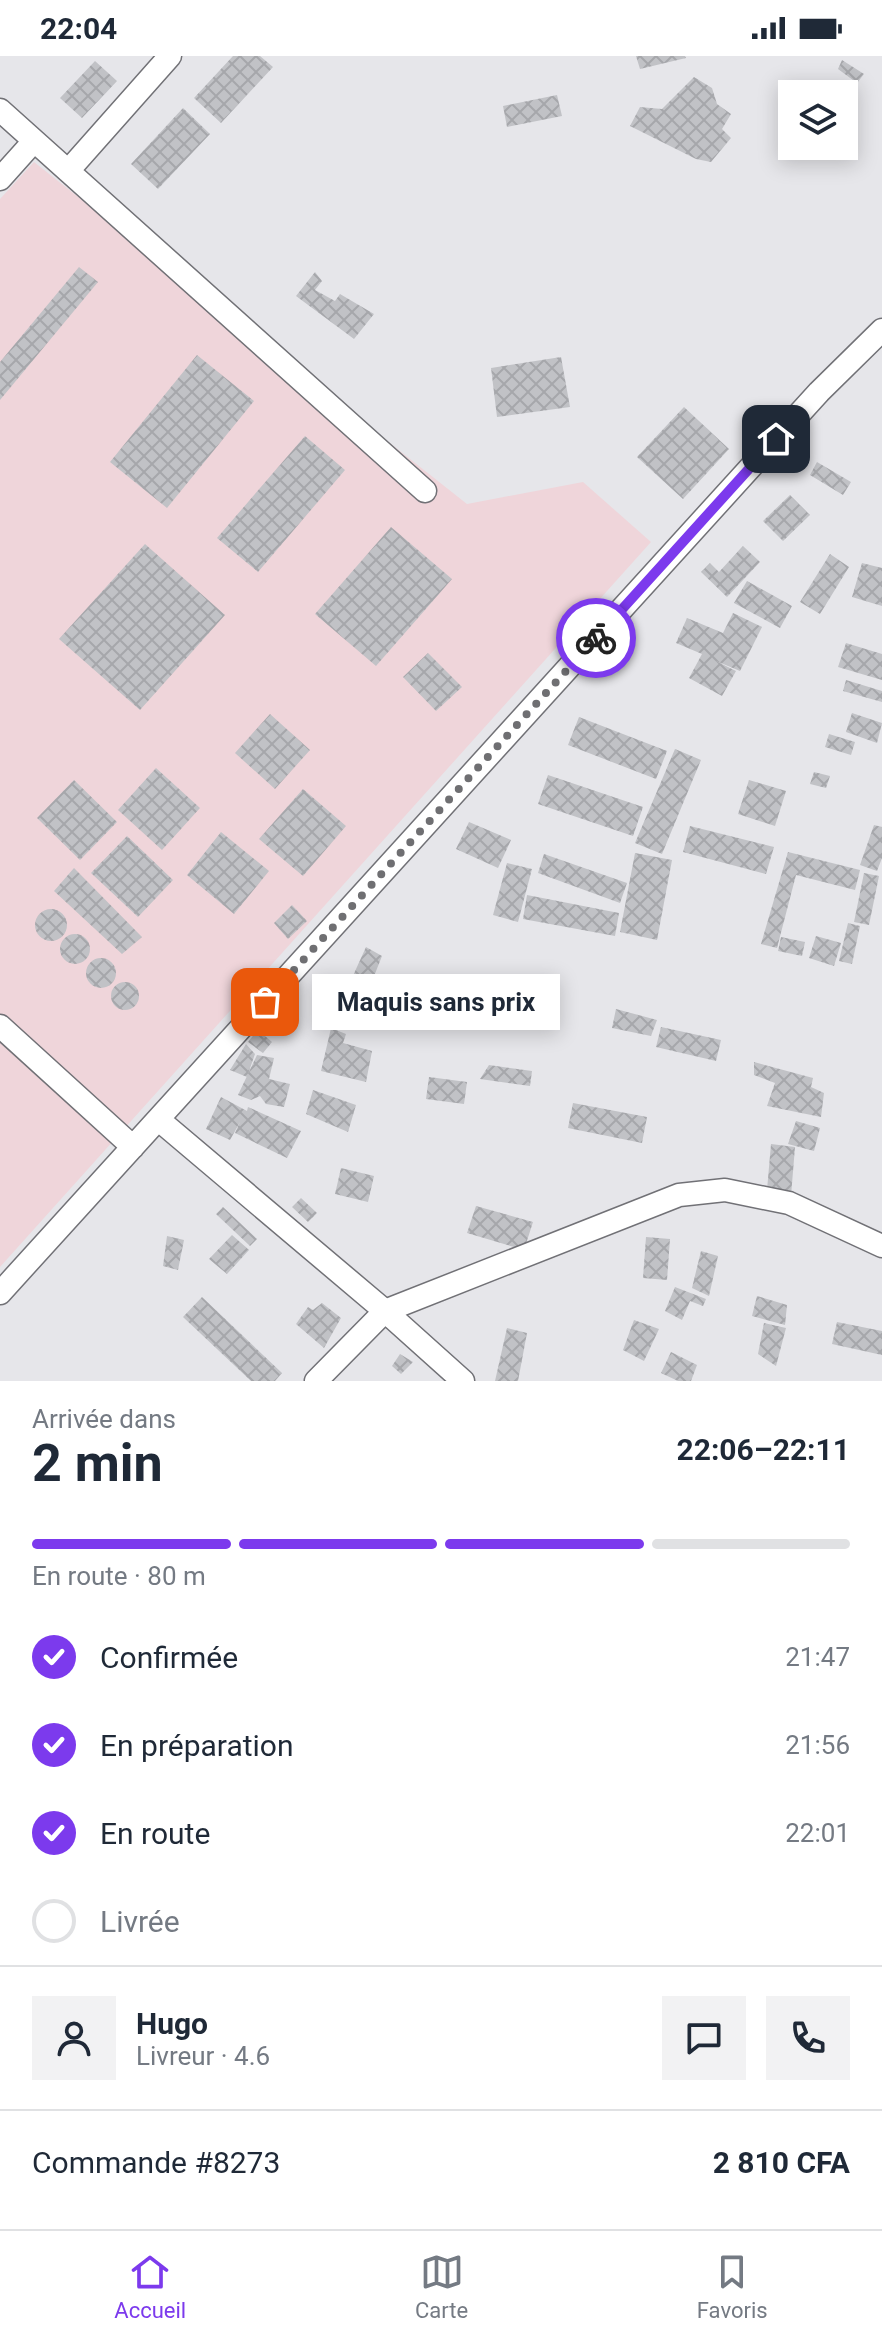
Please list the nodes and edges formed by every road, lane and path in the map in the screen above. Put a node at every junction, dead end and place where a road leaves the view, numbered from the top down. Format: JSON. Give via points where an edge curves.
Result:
{"nodes":[{"id":1,"x":170,"y":56,"type":"edge"},
{"id":2,"x":0,"y":110,"type":"edge"},
{"id":3,"x":34,"y":141,"type":"junction"},
{"id":4,"x":68,"y":171,"type":"junction"},
{"id":5,"x":0,"y":179,"type":"edge"},
{"id":6,"x":882,"y":330,"type":"edge"},
{"id":7,"x":425,"y":491,"type":"dead end"},
{"id":8,"x":0,"y":1026,"type":"edge"},
{"id":9,"x":159,"y":1120,"type":"junction"},
{"id":10,"x":133,"y":1147,"type":"junction"},
{"id":11,"x":882,"y":1246,"type":"edge"},
{"id":12,"x":0,"y":1293,"type":"edge"},
{"id":13,"x":385,"y":1311,"type":"junction"},
{"id":14,"x":316,"y":1381,"type":"edge"},
{"id":15,"x":463,"y":1381,"type":"edge"}],
"edges":[{"from":1,"to":4,"type":"street"},
{"from":2,"to":3,"type":"street"},
{"from":3,"to":4,"type":"street"},
{"from":3,"to":5,"type":"street"},
{"from":4,"to":7,"type":"street"},
{"from":6,"to":9,"type":"street","via":[[819,392]]},
{"from":8,"to":10,"type":"street"},
{"from":9,"to":10,"type":"street"},
{"from":9,"to":13,"type":"street"},
{"from":10,"to":12,"type":"street"},
{"from":11,"to":13,"type":"street","via":[[789,1203],[725,1190],[679,1195]]},
{"from":13,"to":14,"type":"street"},
{"from":13,"to":15,"type":"street"}]}
